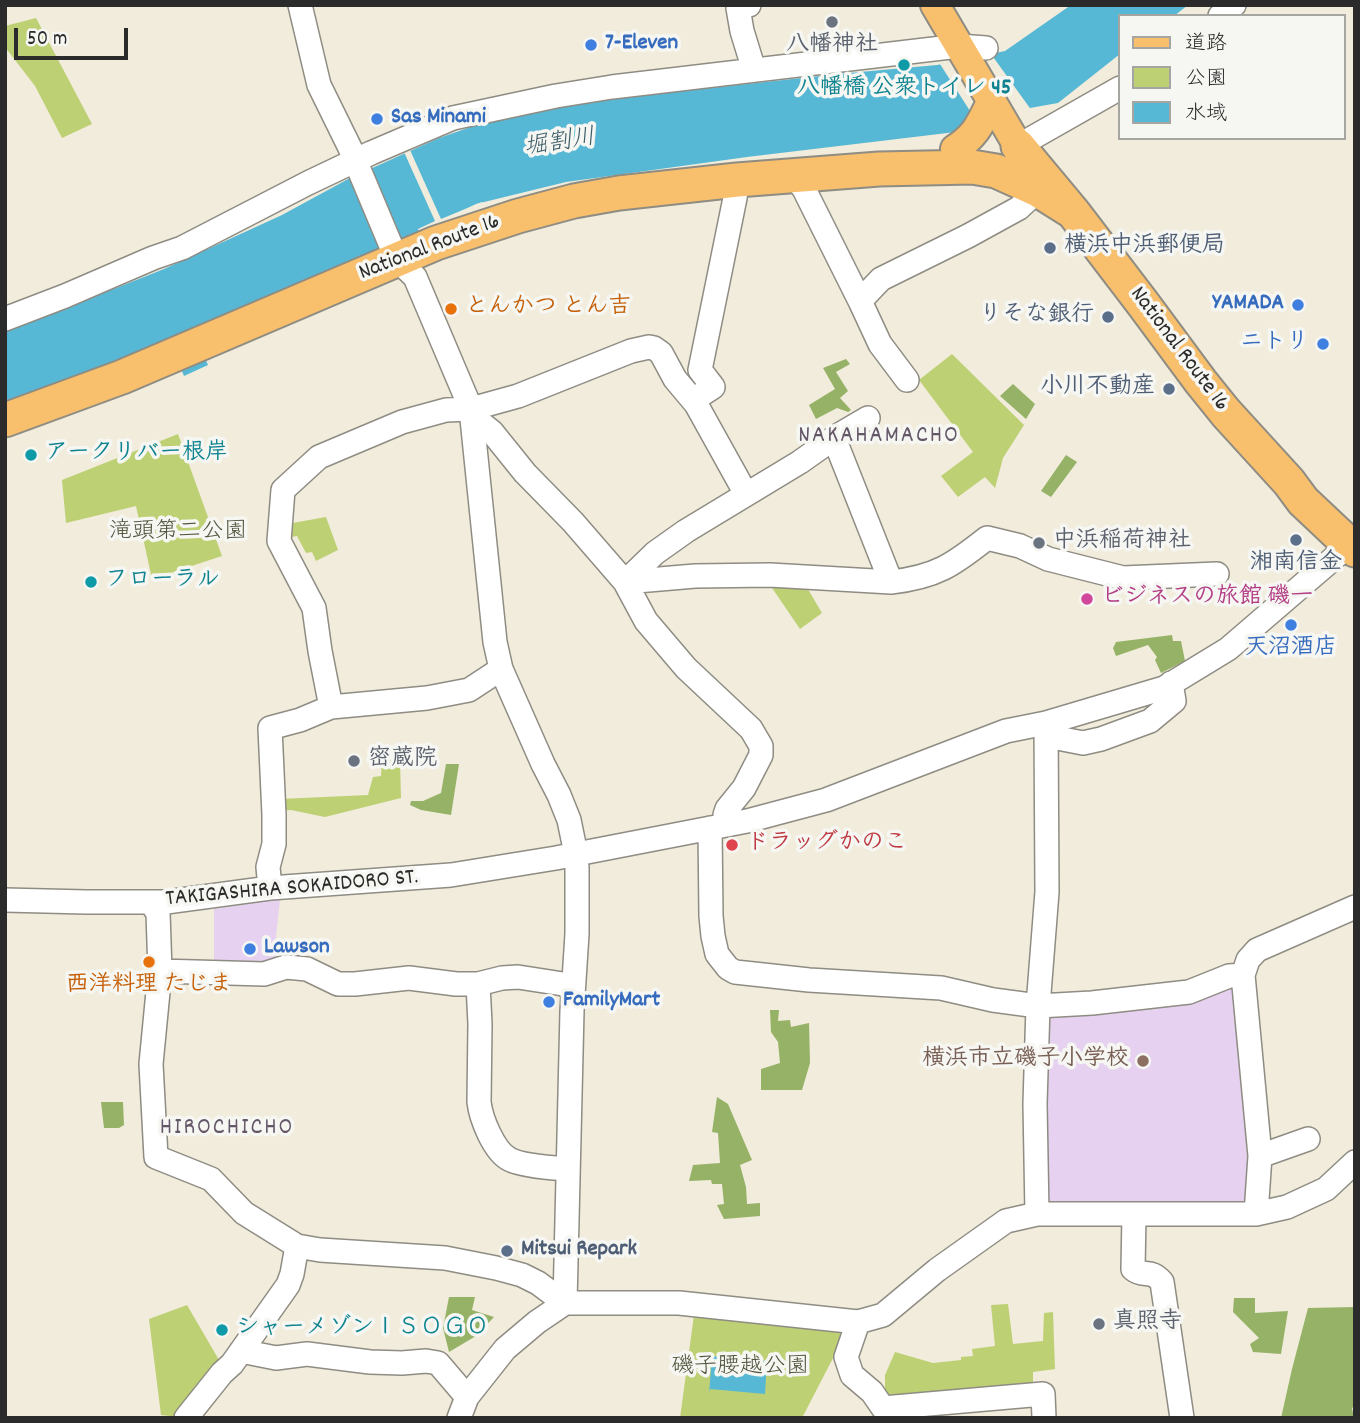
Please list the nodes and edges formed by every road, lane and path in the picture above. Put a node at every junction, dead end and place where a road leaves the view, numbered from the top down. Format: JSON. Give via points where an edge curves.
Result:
{"nodes":[{"id":1,"x":749,"y":5,"type":"edge"},
{"id":2,"x":935,"y":5,"type":"edge"},
{"id":3,"x":307,"y":12,"type":"edge"},
{"id":4,"x":970,"y":51,"type":"junction"},
{"id":5,"x":754,"y":70,"type":"junction"},
{"id":6,"x":1118,"y":89,"type":"edge"},
{"id":7,"x":992,"y":100,"type":"junction"},
{"id":8,"x":1012,"y":136,"type":"junction"},
{"id":9,"x":963,"y":143,"type":"junction"},
{"id":10,"x":358,"y":167,"type":"junction"},
{"id":11,"x":879,"y":169,"type":"junction"},
{"id":12,"x":794,"y":176,"type":"junction"},
{"id":13,"x":737,"y":180,"type":"junction"},
{"id":14,"x":1045,"y":183,"type":"junction"},
{"id":15,"x":394,"y":252,"type":"junction"},
{"id":16,"x":860,"y":301,"type":"junction"},
{"id":17,"x":5,"y":319,"type":"edge"},
{"id":18,"x":908,"y":380,"type":"dead end"},
{"id":19,"x":693,"y":400,"type":"junction"},
{"id":20,"x":471,"y":412,"type":"junction"},
{"id":21,"x":868,"y":418,"type":"dead end"},
{"id":22,"x":5,"y":420,"type":"edge"},
{"id":23,"x":834,"y":438,"type":"junction"},
{"id":24,"x":746,"y":494,"type":"junction"},
{"id":25,"x":1347,"y":543,"type":"edge"},
{"id":26,"x":1217,"y":574,"type":"dead end"},
{"id":27,"x":625,"y":582,"type":"junction"},
{"id":28,"x":891,"y":582,"type":"junction"},
{"id":29,"x":500,"y":669,"type":"junction"},
{"id":30,"x":1171,"y":683,"type":"junction"},
{"id":31,"x":331,"y":707,"type":"junction"},
{"id":32,"x":1046,"y":729,"type":"junction"},
{"id":33,"x":719,"y":826,"type":"junction"},
{"id":34,"x":576,"y":854,"type":"junction"},
{"id":35,"x":270,"y":888,"type":"junction"},
{"id":36,"x":5,"y":900,"type":"edge"},
{"id":37,"x":151,"y":903,"type":"junction"},
{"id":38,"x":1355,"y":907,"type":"edge"},
{"id":39,"x":160,"y":971,"type":"junction"},
{"id":40,"x":1243,"y":975,"type":"junction"},
{"id":41,"x":478,"y":984,"type":"junction"},
{"id":42,"x":573,"y":989,"type":"junction"},
{"id":43,"x":1038,"y":1006,"type":"junction"},
{"id":44,"x":1308,"y":1139,"type":"dead end"},
{"id":45,"x":1260,"y":1156,"type":"junction"},
{"id":46,"x":1355,"y":1162,"type":"edge"},
{"id":47,"x":568,"y":1169,"type":"junction"},
{"id":48,"x":1037,"y":1214,"type":"junction"},
{"id":49,"x":1256,"y":1214,"type":"junction"},
{"id":50,"x":1134,"y":1215,"type":"junction"},
{"id":51,"x":297,"y":1246,"type":"junction"},
{"id":52,"x":565,"y":1303,"type":"junction"},
{"id":53,"x":858,"y":1322,"type":"junction"},
{"id":54,"x":241,"y":1351,"type":"junction"},
{"id":55,"x":463,"y":1407,"type":"edge"},
{"id":56,"x":881,"y":1413,"type":"edge"},
{"id":57,"x":186,"y":1418,"type":"edge"},
{"id":58,"x":1044,"y":1418,"type":"edge"},
{"id":59,"x":1182,"y":1418,"type":"edge"}],
"edges":[{"from":1,"to":5,"type":"street","via":[[738,8]]},
{"from":2,"to":4,"type":"main road"},
{"from":3,"to":10,"type":"street","via":[[319,85]]},
{"from":4,"to":5,"type":"street"},
{"from":4,"to":7,"type":"main road"},
{"from":5,"to":10,"type":"street","via":[[612,87],[453,118]]},
{"from":6,"to":8,"type":"street"},
{"from":7,"to":8,"type":"main road"},
{"from":7,"to":9,"type":"main road"},
{"from":8,"to":9,"type":"highway","name":"National Route 16","via":[[992,146]]},
{"from":8,"to":14,"type":"highway","name":"National Route 16"},
{"from":9,"to":11,"type":"highway","name":"National Route 16"},
{"from":10,"to":15,"type":"street"},
{"from":10,"to":17,"type":"street","via":[[308,183],[182,248]]},
{"from":11,"to":12,"type":"highway","name":"National Route 16"},
{"from":11,"to":14,"type":"highway","name":"National Route 16","via":[[972,167]]},
{"from":12,"to":13,"type":"highway","name":"National Route 16"},
{"from":12,"to":16,"type":"street"},
{"from":13,"to":15,"type":"highway","name":"National Route 16","via":[[574,201]]},
{"from":13,"to":19,"type":"street","via":[[700,370],[713,387]]},
{"from":14,"to":16,"type":"street","via":[[1019,208],[881,279]]},
{"from":14,"to":25,"type":"highway","name":"National Route 16","via":[[1073,212],[1226,413]]},
{"from":15,"to":20,"type":"street","via":[[415,276]]},
{"from":15,"to":22,"type":"highway","name":"National Route 16","via":[[187,350]]},
{"from":16,"to":18,"type":"street","via":[[880,344]]},
{"from":19,"to":20,"type":"street","via":[[661,353],[649,347]]},
{"from":19,"to":24,"type":"street"},
{"from":20,"to":27,"type":"street"},
{"from":20,"to":29,"type":"street"},
{"from":20,"to":31,"type":"street","via":[[446,410],[407,421],[319,457],[283,490],[279,541],[314,608]]},
{"from":21,"to":23,"type":"street"},
{"from":23,"to":24,"type":"street"},
{"from":23,"to":28,"type":"street"},
{"from":24,"to":27,"type":"street","via":[[655,553]]},
{"from":25,"to":30,"type":"street","name":"TAKIGASHIRA SOKAIDORO ST.","via":[[1228,649]]},
{"from":26,"to":28,"type":"street","via":[[1123,578],[987,538],[938,572]]},
{"from":27,"to":28,"type":"street","via":[[771,575]]},
{"from":27,"to":33,"type":"street","via":[[660,638],[751,729],[761,746],[744,788]]},
{"from":29,"to":31,"type":"street","via":[[469,690]]},
{"from":29,"to":34,"type":"street","via":[[559,795]]},
{"from":30,"to":32,"type":"street","name":"TAKIGASHIRA SOKAIDORO ST."},
{"from":30,"to":32,"type":"street","via":[[1174,701],[1150,720],[1101,739],[1083,743]]},
{"from":31,"to":35,"type":"street","via":[[270,727],[274,815]]},
{"from":32,"to":33,"type":"street","name":"TAKIGASHIRA SOKAIDORO ST.","via":[[1006,731],[826,800]]},
{"from":32,"to":43,"type":"street","via":[[1047,892]]},
{"from":33,"to":34,"type":"street","name":"TAKIGASHIRA SOKAIDORO ST."},
{"from":33,"to":43,"type":"street","via":[[711,916],[717,954],[732,971],[941,988]]},
{"from":34,"to":35,"type":"street","name":"TAKIGASHIRA SOKAIDORO ST.","via":[[451,875]]},
{"from":34,"to":42,"type":"street","via":[[578,934]]},
{"from":35,"to":37,"type":"street","name":"TAKIGASHIRA SOKAIDORO ST."},
{"from":36,"to":37,"type":"street","name":"TAKIGASHIRA SOKAIDORO ST."},
{"from":37,"to":39,"type":"street","via":[[158,913]]},
{"from":38,"to":40,"type":"street","via":[[1257,950]]},
{"from":39,"to":41,"type":"street","via":[[264,974],[286,967],[307,969],[338,984],[409,978]]},
{"from":39,"to":51,"type":"street","via":[[151,1064],[156,1157],[211,1179],[244,1213]]},
{"from":40,"to":43,"type":"street","via":[[1189,992]]},
{"from":40,"to":45,"type":"street"},
{"from":41,"to":42,"type":"street","via":[[518,977]]},
{"from":41,"to":47,"type":"street","via":[[479,1102],[487,1132],[508,1159]]},
{"from":42,"to":47,"type":"street"},
{"from":43,"to":48,"type":"street"},
{"from":44,"to":45,"type":"street"},
{"from":45,"to":49,"type":"street"},
{"from":46,"to":49,"type":"street","via":[[1326,1189],[1287,1207]]},
{"from":47,"to":52,"type":"street"},
{"from":48,"to":50,"type":"street"},
{"from":48,"to":53,"type":"street","via":[[1006,1222],[883,1315]]},
{"from":49,"to":50,"type":"street"},
{"from":50,"to":59,"type":"street","via":[[1133,1269],[1151,1273],[1162,1282]]},
{"from":51,"to":52,"type":"street","via":[[445,1258],[486,1266],[522,1275]]},
{"from":51,"to":54,"type":"street","via":[[288,1285]]},
{"from":52,"to":53,"type":"street","via":[[679,1303]]},
{"from":52,"to":55,"type":"street","via":[[505,1349]]},
{"from":53,"to":56,"type":"street","via":[[846,1357],[852,1375],[872,1392]]},
{"from":54,"to":55,"type":"street","via":[[276,1358],[307,1354],[370,1362],[438,1363]]},
{"from":54,"to":57,"type":"street"},
{"from":56,"to":58,"type":"street","via":[[1042,1394]]}]}
